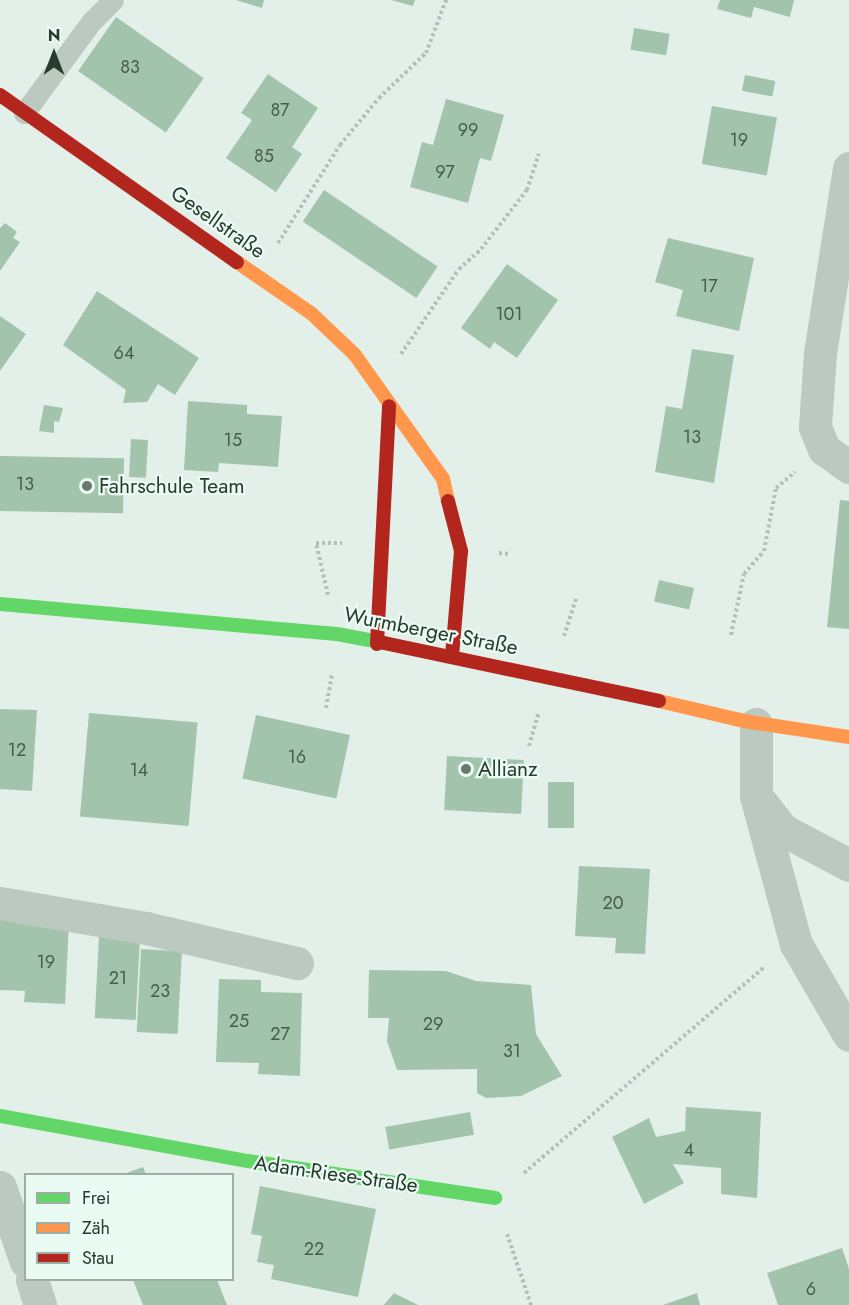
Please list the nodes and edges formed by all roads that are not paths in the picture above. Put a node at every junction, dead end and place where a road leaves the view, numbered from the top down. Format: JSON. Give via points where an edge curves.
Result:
{"nodes":[{"id":1,"x":113,"y":0,"type":"edge"},
{"id":2,"x":0,"y":95,"type":"edge"},
{"id":3,"x":24,"y":113,"type":"junction"},
{"id":4,"x":849,"y":168,"type":"edge"},
{"id":5,"x":389,"y":406,"type":"junction"},
{"id":6,"x":836,"y":458,"type":"edge"},
{"id":7,"x":0,"y":604,"type":"edge"},
{"id":8,"x":377,"y":644,"type":"junction"},
{"id":9,"x":452,"y":657,"type":"junction"},
{"id":10,"x":756,"y":724,"type":"junction"},
{"id":11,"x":849,"y":737,"type":"edge"},
{"id":12,"x":756,"y":796,"type":"junction"},
{"id":13,"x":849,"y":865,"type":"edge"},
{"id":14,"x":0,"y":903,"type":"edge"},
{"id":15,"x":297,"y":963,"type":"dead end"},
{"id":16,"x":849,"y":1035,"type":"edge"},
{"id":17,"x":0,"y":1116,"type":"edge"},
{"id":18,"x":0,"y":1187,"type":"edge"},
{"id":19,"x":495,"y":1198,"type":"road end"},
{"id":20,"x":24,"y":1256,"type":"edge"},
{"id":21,"x":32,"y":1281,"type":"edge"},
{"id":22,"x":40,"y":1305,"type":"edge"}],
"edges":[{"from":1,"to":3,"type":"lane","via":[[91,22]]},
{"from":2,"to":3,"type":"street","name":"Gesellstraße"},
{"from":3,"to":5,"type":"street","name":"Gesellstraße","via":[[312,314],[355,355]]},
{"from":4,"to":6,"type":"street","via":[[820,352],[815,428]]},
{"from":5,"to":8,"type":"street","name":"Gesellstraße"},
{"from":5,"to":9,"type":"street","name":"Gesellstraße","via":[[443,479],[459,541]]},
{"from":7,"to":8,"type":"street","name":"Wurmberger Straße","via":[[204,619],[337,634]]},
{"from":8,"to":9,"type":"street","name":"Wurmberger Straße"},
{"from":9,"to":10,"type":"street","name":"Wurmberger Straße","via":[[551,675]]},
{"from":10,"to":11,"type":"street","name":"Wurmberger Straße"},
{"from":10,"to":12,"type":"street"},
{"from":12,"to":13,"type":"street","via":[[783,830]]},
{"from":12,"to":16,"type":"street","via":[[796,944]]},
{"from":14,"to":15,"type":"street","via":[[146,928]]},
{"from":17,"to":19,"type":"street","name":"Adam-Riese-Straße","via":[[248,1161]]},
{"from":18,"to":20,"type":"street"},
{"from":21,"to":22,"type":"street"}]}
